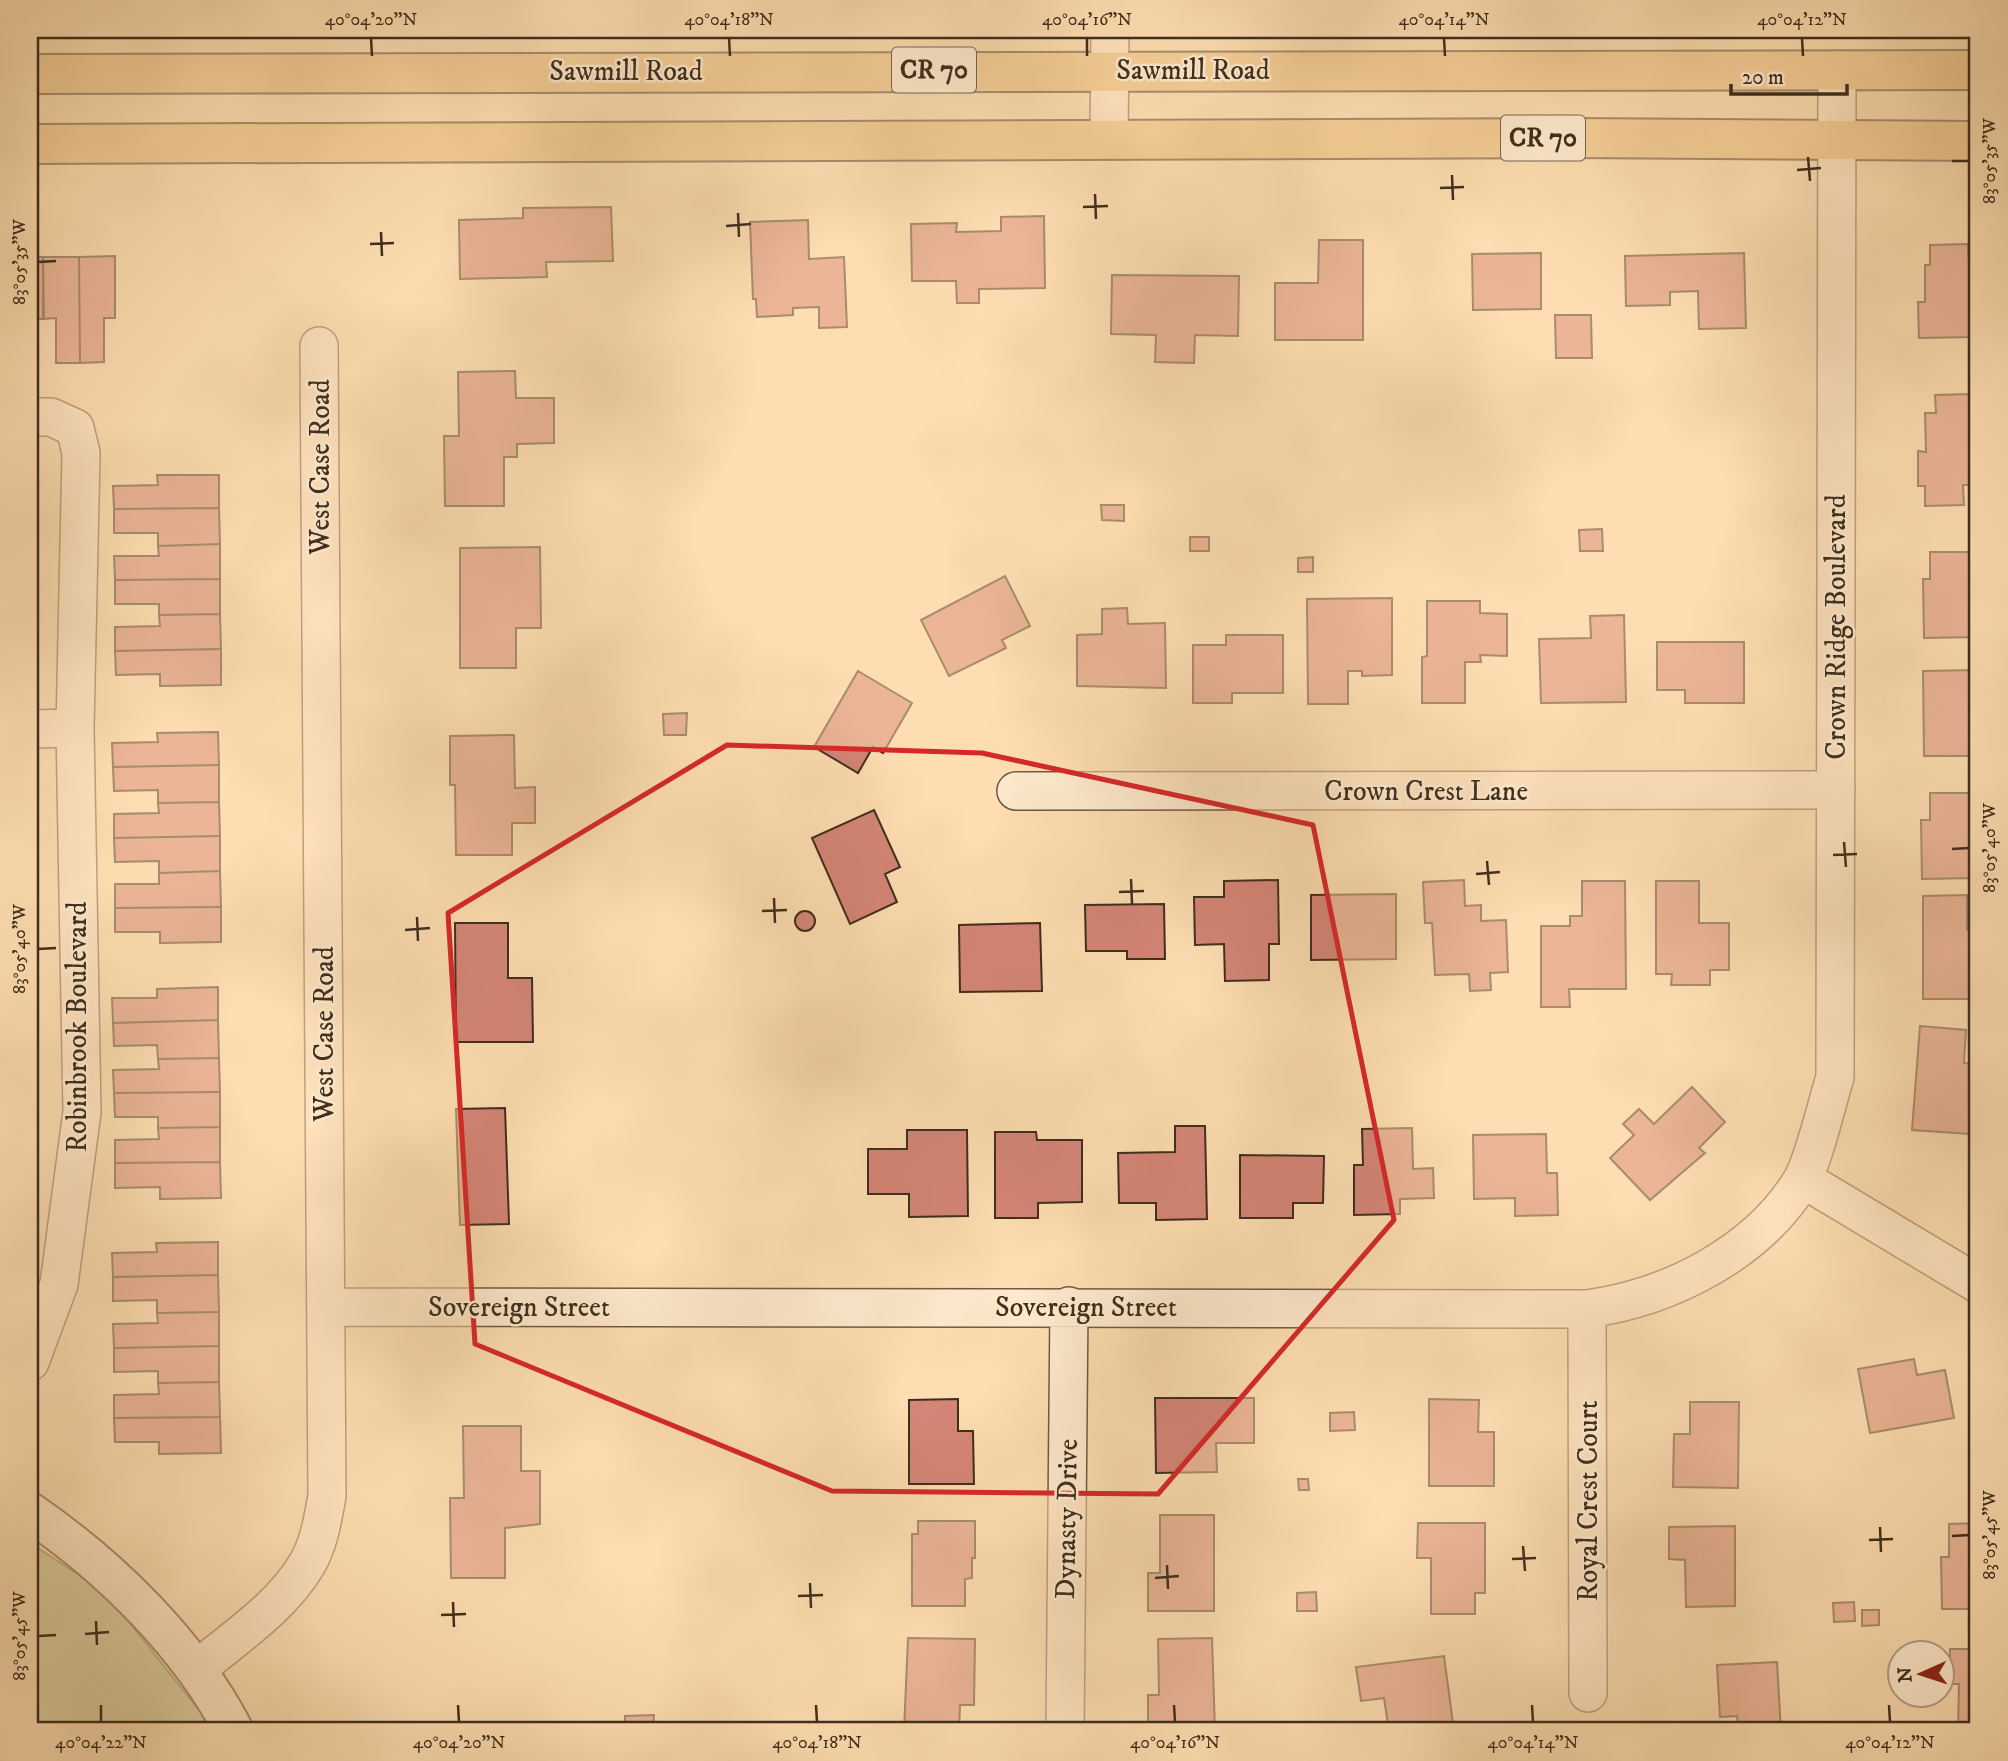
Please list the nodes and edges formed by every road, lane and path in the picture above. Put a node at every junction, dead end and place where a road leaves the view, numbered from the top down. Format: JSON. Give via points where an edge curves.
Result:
{"nodes":[{"id":1,"x":1110,"y":30,"type":"edge"},
{"id":2,"x":1110,"y":70,"type":"junction"},
{"id":3,"x":1837,"y":70,"type":"junction"},
{"id":4,"x":1978,"y":70,"type":"edge"},
{"id":5,"x":30,"y":75,"type":"edge"},
{"id":6,"x":1109,"y":139,"type":"junction"},
{"id":7,"x":1836,"y":140,"type":"junction"},
{"id":8,"x":1978,"y":141,"type":"edge"},
{"id":9,"x":30,"y":144,"type":"edge"},
{"id":10,"x":319,"y":346,"type":"dead end"},
{"id":11,"x":30,"y":417,"type":"edge"},
{"id":12,"x":75,"y":728,"type":"junction"},
{"id":13,"x":30,"y":729,"type":"edge"},
{"id":14,"x":1836,"y":790,"type":"junction"},
{"id":15,"x":1016,"y":791,"type":"dead end"},
{"id":16,"x":1803,"y":1179,"type":"junction"},
{"id":17,"x":1978,"y":1284,"type":"edge"},
{"id":18,"x":1069,"y":1306,"type":"junction"},
{"id":19,"x":326,"y":1307,"type":"junction"},
{"id":20,"x":1587,"y":1309,"type":"junction"},
{"id":21,"x":30,"y":1362,"type":"edge"},
{"id":22,"x":30,"y":1512,"type":"edge"},
{"id":23,"x":196,"y":1670,"type":"junction"},
{"id":24,"x":1588,"y":1693,"type":"dead end"},
{"id":25,"x":234,"y":1731,"type":"edge"},
{"id":26,"x":1065,"y":1731,"type":"edge"}],
"edges":[{"from":1,"to":2,"type":"street"},
{"from":2,"to":3,"type":"main road","name":"Sawmill Road","number":"CR 70"},
{"from":2,"to":5,"type":"main road","name":"Sawmill Road","number":"CR 70"},
{"from":2,"to":6,"type":"street"},
{"from":3,"to":4,"type":"main road","name":"Sawmill Road","number":"CR 70"},
{"from":3,"to":7,"type":"street","name":"Crown Ridge Boulevard"},
{"from":6,"to":7,"type":"main road","number":"CR 70"},
{"from":6,"to":9,"type":"main road","number":"CR 70"},
{"from":7,"to":8,"type":"main road","number":"CR 70"},
{"from":7,"to":14,"type":"street","name":"Crown Ridge Boulevard"},
{"from":10,"to":19,"type":"street","name":"West Case Road"},
{"from":11,"to":12,"type":"street","name":"Robinbrook Boulevard","via":[[62,420],[75,428],[79,441]]},
{"from":12,"to":13,"type":"street"},
{"from":12,"to":21,"type":"street","name":"Robinbrook Boulevard","via":[[82,1112],[59,1284]]},
{"from":14,"to":15,"type":"street","name":"Crown Crest Lane"},
{"from":14,"to":16,"type":"street","name":"Crown Ridge Boulevard","via":[[1835,1077]]},
{"from":16,"to":17,"type":"street"},
{"from":16,"to":20,"type":"street","name":"Sovereign Street","via":[[1770,1219],[1725,1260],[1682,1282],[1617,1305]]},
{"from":18,"to":19,"type":"street","name":"Sovereign Street"},
{"from":18,"to":20,"type":"street","name":"Sovereign Street"},
{"from":18,"to":26,"type":"street","name":"Dynasty Drive"},
{"from":19,"to":23,"type":"street","name":"West Case Road","via":[[327,1496],[319,1534],[307,1564],[285,1593]]},
{"from":20,"to":24,"type":"street","name":"Royal Crest Court"},
{"from":22,"to":23,"type":"main road","via":[[93,1561]]},
{"from":23,"to":25,"type":"main road"}]}
